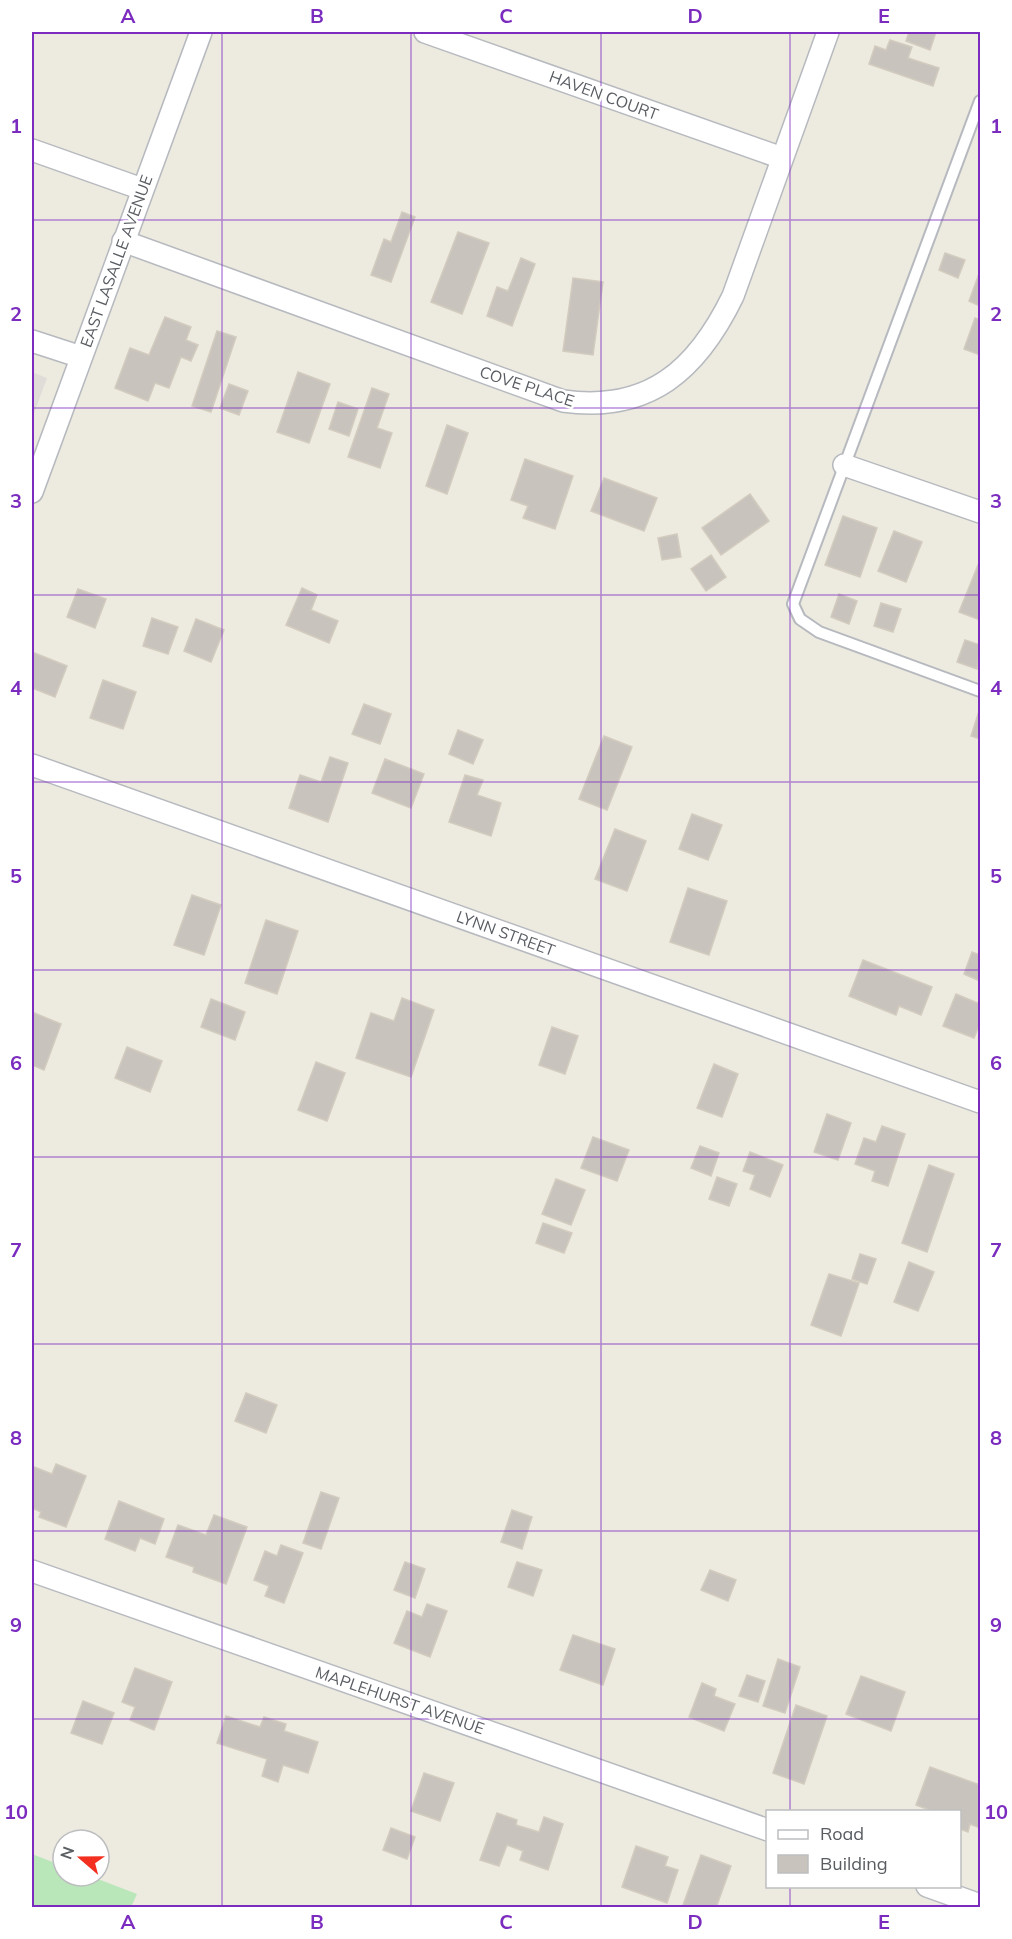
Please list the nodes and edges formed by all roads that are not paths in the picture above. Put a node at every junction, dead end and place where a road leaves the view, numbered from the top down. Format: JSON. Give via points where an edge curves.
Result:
{"nodes":[{"id":1,"x":201,"y":32,"type":"edge"},
{"id":2,"x":425,"y":32,"type":"edge"},
{"id":3,"x":828,"y":32,"type":"edge"},
{"id":4,"x":981,"y":101,"type":"edge"},
{"id":5,"x":32,"y":150,"type":"edge"},
{"id":6,"x":782,"y":158,"type":"junction"},
{"id":7,"x":142,"y":189,"type":"junction"},
{"id":8,"x":123,"y":241,"type":"junction"},
{"id":9,"x":32,"y":341,"type":"edge"},
{"id":10,"x":81,"y":357,"type":"junction"},
{"id":11,"x":844,"y":465,"type":"junction"},
{"id":12,"x":32,"y":492,"type":"edge"},
{"id":13,"x":981,"y":512,"type":"edge"},
{"id":14,"x":981,"y":691,"type":"edge"},
{"id":15,"x":32,"y":765,"type":"edge"},
{"id":16,"x":981,"y":1102,"type":"edge"},
{"id":17,"x":32,"y":1571,"type":"edge"},
{"id":18,"x":766,"y":1829,"type":"edge"},
{"id":19,"x":930,"y":1888,"type":"edge"},
{"id":20,"x":981,"y":1905,"type":"edge"}],
"edges":[{"from":1,"to":7,"type":"street","name":"EAST LASALLE AVENUE"},
{"from":2,"to":6,"type":"street","name":"HAVEN COURT"},
{"from":3,"to":6,"type":"street","name":"COVE PLACE"},
{"from":4,"to":11,"type":"lane"},
{"from":5,"to":7,"type":"street"},
{"from":6,"to":8,"type":"street","name":"COVE PLACE","via":[[733,296],[705,345],[670,380],[618,401],[563,401]]},
{"from":7,"to":8,"type":"street","name":"EAST LASALLE AVENUE"},
{"from":8,"to":10,"type":"street","name":"EAST LASALLE AVENUE"},
{"from":9,"to":10,"type":"street"},
{"from":10,"to":12,"type":"street","name":"EAST LASALLE AVENUE"},
{"from":11,"to":13,"type":"street"},
{"from":11,"to":14,"type":"lane","via":[[796,590],[793,604],[800,619],[819,632]]},
{"from":15,"to":16,"type":"street","name":"LYNN STREET"},
{"from":17,"to":18,"type":"street","name":"MAPLEHURST AVENUE"},
{"from":19,"to":20,"type":"street"}]}
